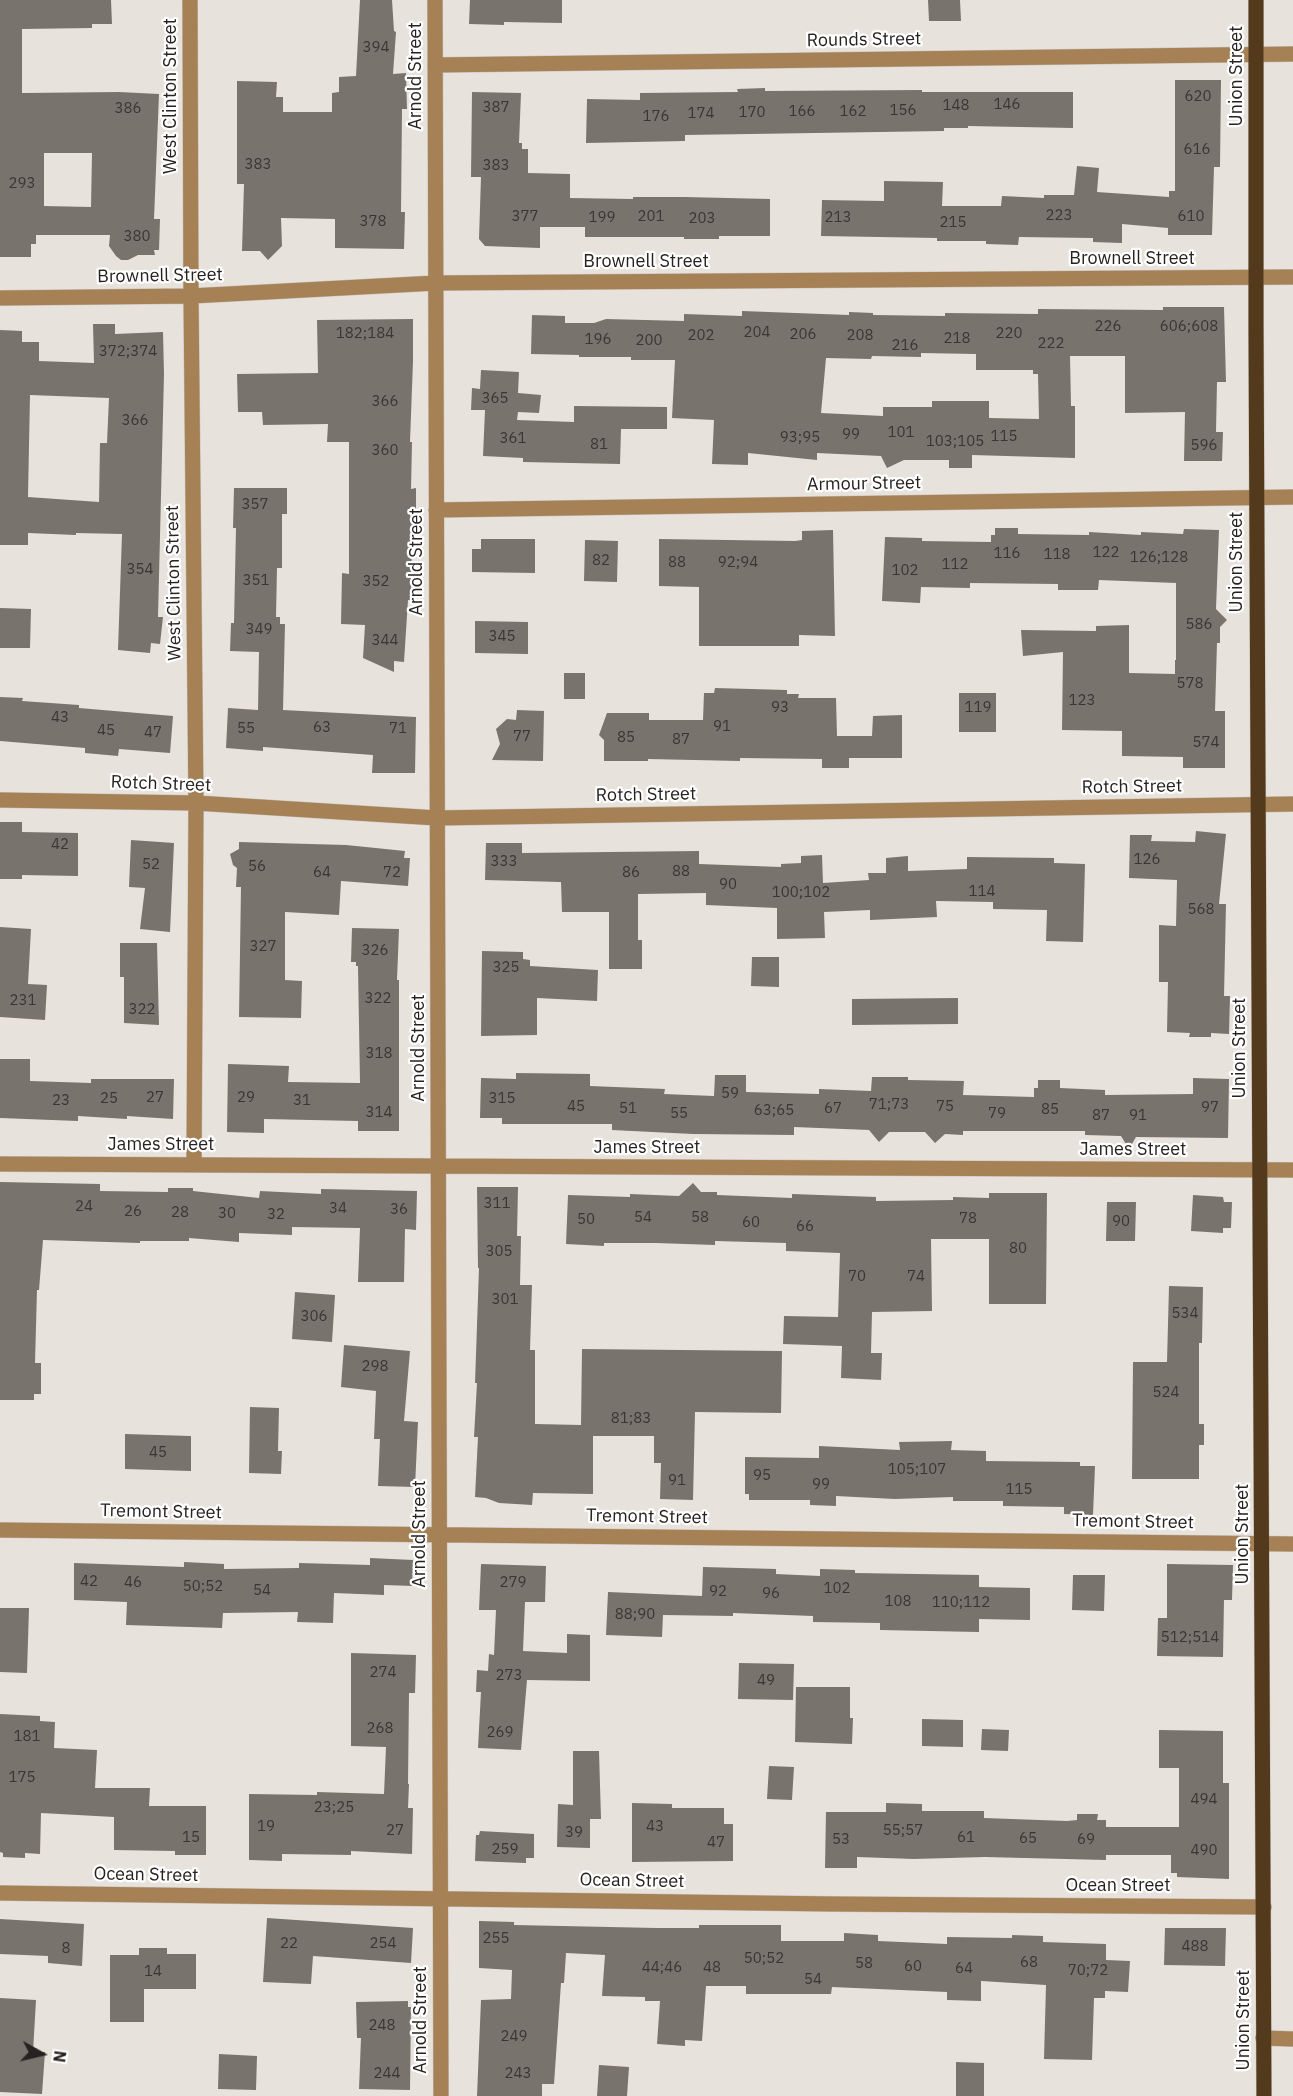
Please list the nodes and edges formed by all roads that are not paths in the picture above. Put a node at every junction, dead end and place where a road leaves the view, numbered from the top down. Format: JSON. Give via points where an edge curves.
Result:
{"nodes":[{"id":1,"x":190,"y":0,"type":"edge"},
{"id":2,"x":435,"y":0,"type":"edge"},
{"id":3,"x":1257,"y":0,"type":"edge"},
{"id":4,"x":1256,"y":54,"type":"junction"},
{"id":5,"x":1293,"y":54,"type":"edge"},
{"id":6,"x":435,"y":65,"type":"junction"},
{"id":7,"x":1256,"y":277,"type":"junction"},
{"id":8,"x":1293,"y":277,"type":"edge"},
{"id":9,"x":436,"y":283,"type":"junction"},
{"id":10,"x":191,"y":296,"type":"junction"},
{"id":11,"x":0,"y":298,"type":"edge"},
{"id":12,"x":1293,"y":497,"type":"edge"},
{"id":13,"x":1256,"y":498,"type":"junction"},
{"id":14,"x":436,"y":510,"type":"junction"},
{"id":15,"x":0,"y":800,"type":"edge"},
{"id":16,"x":196,"y":803,"type":"junction"},
{"id":17,"x":1258,"y":804,"type":"junction"},
{"id":18,"x":1293,"y":804,"type":"edge"},
{"id":19,"x":437,"y":818,"type":"junction"},
{"id":20,"x":0,"y":1164,"type":"edge"},
{"id":21,"x":194,"y":1165,"type":"junction"},
{"id":22,"x":438,"y":1166,"type":"junction"},
{"id":23,"x":1260,"y":1170,"type":"junction"},
{"id":24,"x":1293,"y":1170,"type":"edge"},
{"id":25,"x":0,"y":1530,"type":"edge"},
{"id":26,"x":439,"y":1534,"type":"junction"},
{"id":27,"x":1263,"y":1543,"type":"junction"},
{"id":28,"x":1293,"y":1544,"type":"edge"},
{"id":29,"x":0,"y":1893,"type":"edge"},
{"id":30,"x":440,"y":1898,"type":"junction"},
{"id":31,"x":1264,"y":1907,"type":"junction"},
{"id":32,"x":1263,"y":2038,"type":"junction"},
{"id":33,"x":1293,"y":2038,"type":"edge"},
{"id":34,"x":441,"y":2096,"type":"edge"},
{"id":35,"x":1264,"y":2096,"type":"edge"}],
"edges":[{"from":1,"to":10,"type":"street","name":"West Clinton Street"},
{"from":2,"to":6,"type":"street","name":"Arnold Street"},
{"from":3,"to":4,"type":"main road","name":"Union Street"},
{"from":4,"to":5,"type":"street","name":"Rounds Street"},
{"from":4,"to":6,"type":"street","name":"Rounds Street"},
{"from":4,"to":7,"type":"main road","name":"Union Street"},
{"from":6,"to":9,"type":"street","name":"Arnold Street"},
{"from":7,"to":8,"type":"street","name":"Brownell Street"},
{"from":7,"to":9,"type":"street","name":"Brownell Street"},
{"from":7,"to":13,"type":"main road","name":"Union Street"},
{"from":9,"to":10,"type":"street","name":"Brownell Street"},
{"from":9,"to":14,"type":"street","name":"Arnold Street"},
{"from":10,"to":11,"type":"street","name":"Brownell Street"},
{"from":10,"to":16,"type":"street","name":"West Clinton Street"},
{"from":12,"to":13,"type":"street","name":"Armour Street"},
{"from":13,"to":14,"type":"street","name":"Armour Street"},
{"from":13,"to":17,"type":"main road","name":"Union Street"},
{"from":14,"to":19,"type":"street","name":"Arnold Street"},
{"from":15,"to":16,"type":"street","name":"Rotch Street"},
{"from":16,"to":19,"type":"street","name":"Rotch Street"},
{"from":16,"to":21,"type":"street","name":"West Clinton Street"},
{"from":17,"to":18,"type":"street","name":"Rotch Street"},
{"from":17,"to":19,"type":"street","name":"Rotch Street"},
{"from":17,"to":23,"type":"main road","name":"Union Street"},
{"from":19,"to":22,"type":"street","name":"Arnold Street"},
{"from":20,"to":21,"type":"street","name":"James Street"},
{"from":21,"to":22,"type":"street","name":"James Street"},
{"from":22,"to":23,"type":"street","name":"James Street"},
{"from":22,"to":26,"type":"street","name":"Arnold Street"},
{"from":23,"to":24,"type":"street","name":"James Street"},
{"from":23,"to":27,"type":"main road","name":"Union Street"},
{"from":25,"to":26,"type":"street","name":"Tremont Street"},
{"from":26,"to":27,"type":"street","name":"Tremont Street"},
{"from":26,"to":30,"type":"street","name":"Arnold Street"},
{"from":27,"to":28,"type":"street","name":"Tremont Street"},
{"from":27,"to":31,"type":"main road","name":"Union Street"},
{"from":29,"to":30,"type":"street","name":"Ocean Street"},
{"from":30,"to":31,"type":"street","name":"Ocean Street"},
{"from":30,"to":34,"type":"street","name":"Arnold Street"},
{"from":31,"to":32,"type":"main road","name":"Union Street"},
{"from":32,"to":33,"type":"street"},
{"from":32,"to":35,"type":"main road","name":"Union Street"}]}
